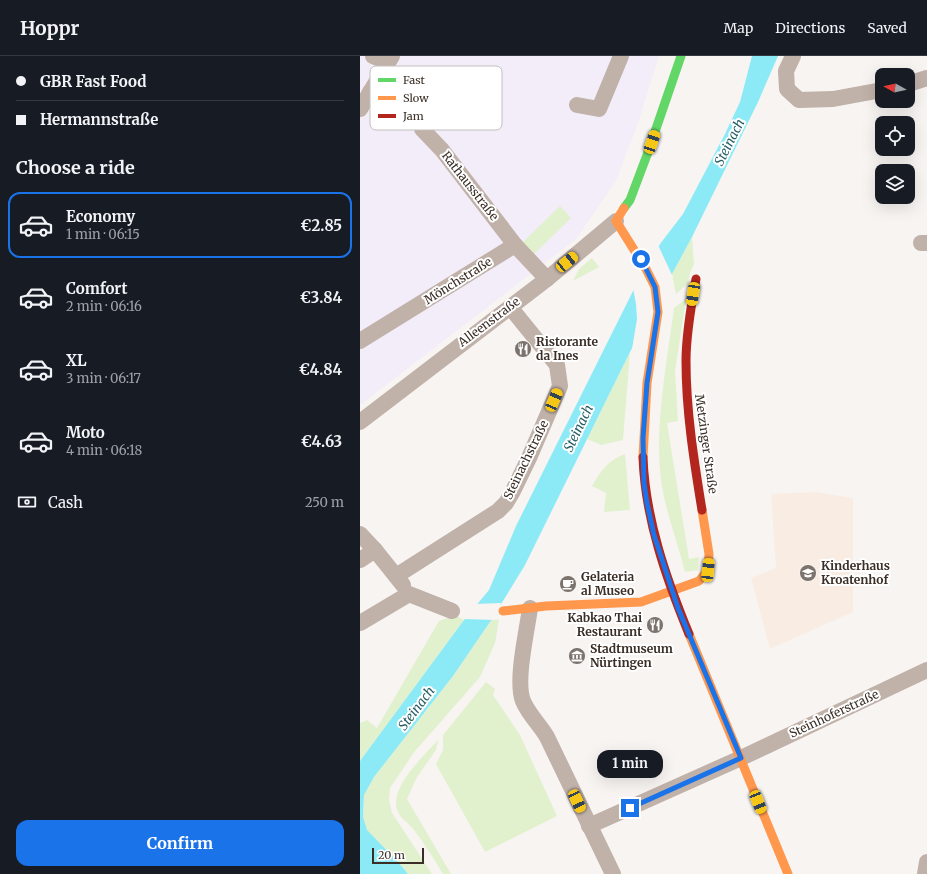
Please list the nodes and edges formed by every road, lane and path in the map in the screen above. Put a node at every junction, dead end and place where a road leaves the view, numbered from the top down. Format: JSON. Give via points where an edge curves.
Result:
{"nodes":[{"id":1,"x":373,"y":56,"type":"edge"},
{"id":2,"x":621,"y":56,"type":"edge"},
{"id":3,"x":681,"y":56,"type":"edge"},
{"id":4,"x":793,"y":56,"type":"edge"},
{"id":5,"x":390,"y":59,"type":"edge"},
{"id":6,"x":927,"y":78,"type":"edge"},
{"id":7,"x":915,"y":82,"type":"edge"},
{"id":8,"x":875,"y":91,"type":"edge"},
{"id":9,"x":370,"y":92,"type":"edge"},
{"id":10,"x":578,"y":105,"type":"dead end"},
{"id":11,"x":360,"y":109,"type":"edge"},
{"id":12,"x":423,"y":130,"type":"edge"},
{"id":13,"x":616,"y":221,"type":"junction"},
{"id":14,"x":515,"y":245,"type":"junction"},
{"id":15,"x":547,"y":279,"type":"junction"},
{"id":16,"x":696,"y":279,"type":"dead end"},
{"id":17,"x":510,"y":306,"type":"junction"},
{"id":18,"x":360,"y":341,"type":"edge"},
{"id":19,"x":360,"y":422,"type":"edge"},
{"id":20,"x":360,"y":534,"type":"edge"},
{"id":21,"x":375,"y":550,"type":"junction"},
{"id":22,"x":360,"y":560,"type":"edge"},
{"id":23,"x":396,"y":576,"type":"junction"},
{"id":24,"x":673,"y":591,"type":"junction"},
{"id":25,"x":409,"y":594,"type":"junction"},
{"id":26,"x":530,"y":608,"type":"junction"},
{"id":27,"x":452,"y":611,"type":"dead end"},
{"id":28,"x":503,"y":611,"type":"dead end"},
{"id":29,"x":362,"y":617,"type":"edge"},
{"id":30,"x":927,"y":670,"type":"edge"},
{"id":31,"x":741,"y":758,"type":"junction"},
{"id":32,"x":589,"y":826,"type":"junction"},
{"id":33,"x":927,"y":862,"type":"edge"},
{"id":34,"x":613,"y":874,"type":"edge"},
{"id":35,"x":788,"y":874,"type":"edge"},
{"id":36,"x":925,"y":874,"type":"edge"}],
"edges":[{"from":1,"to":5,"type":"street"},
{"from":2,"to":10,"type":"street","via":[[599,109]]},
{"from":3,"to":13,"type":"main road","via":[[630,200]]},
{"from":4,"to":8,"type":"street","via":[[786,71],[787,89],[799,100],[833,99]]},
{"from":6,"to":7,"type":"street"},
{"from":9,"to":11,"type":"street"},
{"from":12,"to":14,"type":"street","name":"Rathausstraße","via":[[442,150]]},
{"from":13,"to":15,"type":"street","name":"Alleenstraße"},
{"from":13,"to":24,"type":"main road","via":[[655,287],[658,312],[647,383],[643,438],[644,483],[654,535]]},
{"from":14,"to":15,"type":"street"},
{"from":14,"to":18,"type":"street","name":"Mönchstraße"},
{"from":15,"to":17,"type":"street","name":"Alleenstraße"},
{"from":16,"to":24,"type":"main road","name":"Metzinger Straße","via":[[686,360],[687,399],[709,554],[708,570],[699,581]]},
{"from":17,"to":19,"type":"street","name":"Alleenstraße"},
{"from":17,"to":23,"type":"street","name":"Steinachstraße","via":[[557,364],[560,386],[506,503],[498,511]]},
{"from":20,"to":21,"type":"street"},
{"from":21,"to":22,"type":"street"},
{"from":21,"to":23,"type":"street"},
{"from":23,"to":25,"type":"street"},
{"from":24,"to":26,"type":"main road","name":"Metzinger Straße","via":[[641,602]]},
{"from":24,"to":31,"type":"main road"},
{"from":25,"to":27,"type":"street"},
{"from":25,"to":29,"type":"street"},
{"from":26,"to":28,"type":"main road","name":"Metzinger Straße"},
{"from":26,"to":32,"type":"street","via":[[522,661],[522,700],[548,737]]},
{"from":30,"to":31,"type":"street","name":"Steinhoferstraße"},
{"from":31,"to":32,"type":"street","name":"Steinhoferstraße"},
{"from":31,"to":35,"type":"main road"},
{"from":32,"to":34,"type":"street"},
{"from":33,"to":36,"type":"street"}]}
